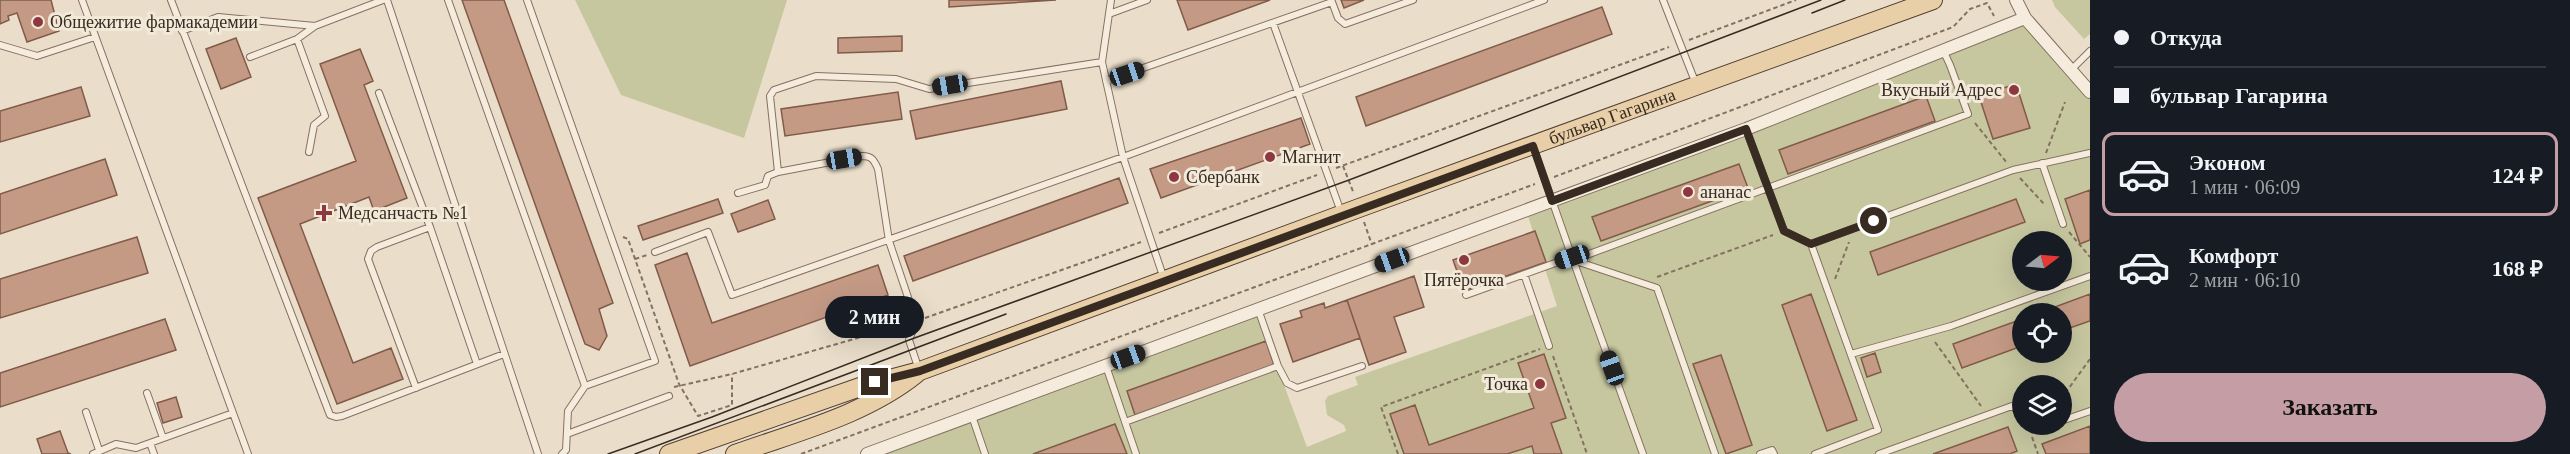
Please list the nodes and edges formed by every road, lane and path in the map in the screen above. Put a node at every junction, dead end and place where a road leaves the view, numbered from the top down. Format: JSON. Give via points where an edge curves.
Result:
{"nodes":[{"id":1,"x":82,"y":0,"type":"edge"},
{"id":2,"x":171,"y":0,"type":"edge"},
{"id":3,"x":385,"y":0,"type":"edge"},
{"id":4,"x":448,"y":0,"type":"edge"},
{"id":5,"x":526,"y":0,"type":"edge"},
{"id":6,"x":1111,"y":0,"type":"edge"},
{"id":7,"x":1147,"y":0,"type":"edge"},
{"id":8,"x":1413,"y":0,"type":"edge"},
{"id":9,"x":1544,"y":0,"type":"edge"},
{"id":10,"x":1796,"y":0,"type":"edge"},
{"id":11,"x":1933,"y":0,"type":"edge"},
{"id":12,"x":2016,"y":0,"type":"edge"},
{"id":13,"x":1331,"y":1,"type":"edge"},
{"id":14,"x":1666,"y":1,"type":"edge"},
{"id":15,"x":1987,"y":3,"type":"dead end"},
{"id":16,"x":1109,"y":14,"type":"junction"},
{"id":17,"x":2025,"y":18,"type":"junction"},
{"id":18,"x":1273,"y":23,"type":"junction"},
{"id":19,"x":315,"y":26,"type":"junction"},
{"id":20,"x":182,"y":31,"type":"junction"},
{"id":21,"x":95,"y":37,"type":"junction"},
{"id":22,"x":297,"y":39,"type":"junction"},
{"id":23,"x":1680,"y":43,"type":"junction"},
{"id":24,"x":0,"y":45,"type":"edge"},
{"id":25,"x":1943,"y":50,"type":"junction"},
{"id":26,"x":2090,"y":51,"type":"edge"},
{"id":27,"x":250,"y":57,"type":"dead end"},
{"id":28,"x":1102,"y":62,"type":"junction"},
{"id":29,"x":2070,"y":71,"type":"junction"},
{"id":30,"x":1106,"y":81,"type":"junction"},
{"id":31,"x":1697,"y":87,"type":"junction"},
{"id":32,"x":1298,"y":92,"type":"junction"},
{"id":33,"x":2090,"y":92,"type":"edge"},
{"id":34,"x":379,"y":93,"type":"dead end"},
{"id":35,"x":2065,"y":102,"type":"dead end"},
{"id":36,"x":1968,"y":114,"type":"junction"},
{"id":37,"x":1746,"y":129,"type":"junction"},
{"id":38,"x":1533,"y":146,"type":"junction"},
{"id":39,"x":309,"y":152,"type":"dead end"},
{"id":40,"x":2090,"y":153,"type":"edge"},
{"id":41,"x":1123,"y":157,"type":"junction"},
{"id":42,"x":2042,"y":163,"type":"junction"},
{"id":43,"x":2013,"y":170,"type":"junction"},
{"id":44,"x":778,"y":172,"type":"junction"},
{"id":45,"x":1326,"y":172,"type":"junction"},
{"id":46,"x":1544,"y":180,"type":"junction"},
{"id":47,"x":1769,"y":188,"type":"junction"},
{"id":48,"x":738,"y":193,"type":"dead end"},
{"id":49,"x":1552,"y":201,"type":"junction"},
{"id":50,"x":1342,"y":214,"type":"junction"},
{"id":51,"x":2063,"y":224,"type":"junction"},
{"id":52,"x":430,"y":227,"type":"junction"},
{"id":53,"x":1855,"y":228,"type":"junction"},
{"id":54,"x":1784,"y":231,"type":"junction"},
{"id":55,"x":609,"y":232,"type":"junction"},
{"id":56,"x":1151,"y":238,"type":"junction"},
{"id":57,"x":889,"y":241,"type":"junction"},
{"id":58,"x":1811,"y":244,"type":"junction"},
{"id":59,"x":655,"y":252,"type":"dead end"},
{"id":60,"x":2090,"y":257,"type":"edge"},
{"id":61,"x":1572,"y":259,"type":"junction"},
{"id":62,"x":1524,"y":274,"type":"junction"},
{"id":63,"x":2090,"y":276,"type":"edge"},
{"id":64,"x":1164,"y":279,"type":"junction"},
{"id":65,"x":1643,"y":282,"type":"junction"},
{"id":66,"x":1829,"y":293,"type":"junction"},
{"id":67,"x":1466,"y":295,"type":"dead end"},
{"id":68,"x":1258,"y":309,"type":"junction"},
{"id":69,"x":916,"y":321,"type":"junction"},
{"id":70,"x":1928,"y":333,"type":"junction"},
{"id":71,"x":1549,"y":346,"type":"junction"},
{"id":72,"x":504,"y":354,"type":"junction"},
{"id":73,"x":1851,"y":354,"type":"junction"},
{"id":74,"x":2090,"y":358,"type":"edge"},
{"id":75,"x":477,"y":364,"type":"junction"},
{"id":76,"x":1106,"y":365,"type":"junction"},
{"id":77,"x":1278,"y":366,"type":"junction"},
{"id":78,"x":1362,"y":366,"type":"dead end"},
{"id":79,"x":920,"y":371,"type":"junction"},
{"id":80,"x":732,"y":374,"type":"junction"},
{"id":81,"x":2072,"y":383,"type":"edge"},
{"id":82,"x":680,"y":384,"type":"junction"},
{"id":83,"x":585,"y":386,"type":"junction"},
{"id":84,"x":416,"y":388,"type":"junction"},
{"id":85,"x":147,"y":393,"type":"dead end"},
{"id":86,"x":669,"y":396,"type":"dead end"},
{"id":87,"x":2012,"y":406,"type":"edge"},
{"id":88,"x":2090,"y":411,"type":"edge"},
{"id":89,"x":86,"y":412,"type":"dead end"},
{"id":90,"x":233,"y":413,"type":"junction"},
{"id":91,"x":972,"y":415,"type":"junction"},
{"id":92,"x":1987,"y":415,"type":"junction"},
{"id":93,"x":2072,"y":417,"type":"edge"},
{"id":94,"x":1125,"y":422,"type":"junction"},
{"id":95,"x":567,"y":434,"type":"junction"},
{"id":96,"x":163,"y":438,"type":"junction"},
{"id":97,"x":150,"y":443,"type":"junction"},
{"id":98,"x":96,"y":452,"type":"edge"},
{"id":99,"x":689,"y":452,"type":"edge"},
{"id":100,"x":154,"y":454,"type":"edge"},
{"id":101,"x":248,"y":454,"type":"edge"},
{"id":102,"x":538,"y":454,"type":"edge"},
{"id":103,"x":562,"y":454,"type":"edge"},
{"id":104,"x":669,"y":454,"type":"edge"},
{"id":105,"x":735,"y":454,"type":"edge"},
{"id":106,"x":801,"y":454,"type":"edge"},
{"id":107,"x":867,"y":454,"type":"edge"},
{"id":108,"x":985,"y":454,"type":"edge"},
{"id":109,"x":1136,"y":454,"type":"edge"},
{"id":110,"x":1398,"y":454,"type":"edge"},
{"id":111,"x":1587,"y":454,"type":"edge"},
{"id":112,"x":1643,"y":454,"type":"edge"},
{"id":113,"x":1716,"y":454,"type":"edge"},
{"id":114,"x":1760,"y":454,"type":"edge"},
{"id":115,"x":1774,"y":454,"type":"edge"},
{"id":116,"x":1815,"y":454,"type":"edge"},
{"id":117,"x":1879,"y":454,"type":"edge"}],
"edges":[{"from":1,"to":21,"type":"lane"},
{"from":2,"to":20,"type":"lane"},
{"from":3,"to":19,"type":"lane"},
{"from":3,"to":72,"type":"lane"},
{"from":4,"to":83,"type":"lane"},
{"from":5,"to":55,"type":"lane"},
{"from":6,"to":16,"type":"lane"},
{"from":7,"to":16,"type":"lane"},
{"from":8,"to":13,"type":"lane","via":[[1345,24]]},
{"from":9,"to":32,"type":"lane"},
{"from":10,"to":23,"type":"path"},
{"from":11,"to":31,"type":"main road","name":"бульвар Гагарина"},
{"from":12,"to":17,"type":"street"},
{"from":13,"to":18,"type":"lane"},
{"from":14,"to":23,"type":"lane"},
{"from":15,"to":46,"type":"path","via":[[1970,9],[1953,27]]},
{"from":16,"to":28,"type":"lane"},
{"from":17,"to":25,"type":"street"},
{"from":17,"to":29,"type":"street"},
{"from":18,"to":30,"type":"lane"},
{"from":18,"to":32,"type":"lane"},
{"from":19,"to":20,"type":"lane","via":[[218,17]]},
{"from":19,"to":22,"type":"lane"},
{"from":20,"to":84,"type":"lane","via":[[330,415],[342,416]]},
{"from":21,"to":24,"type":"lane","via":[[37,56]]},
{"from":21,"to":90,"type":"lane"},
{"from":22,"to":27,"type":"lane"},
{"from":22,"to":39,"type":"lane","via":[[325,116],[314,125]]},
{"from":23,"to":31,"type":"lane"},
{"from":23,"to":45,"type":"path"},
{"from":25,"to":36,"type":"lane"},
{"from":25,"to":37,"type":"street"},
{"from":26,"to":29,"type":"lane"},
{"from":28,"to":30,"type":"lane"},
{"from":28,"to":44,"type":"lane","via":[[929,89],[896,78],[816,76],[782,87],[770,96]]},
{"from":29,"to":33,"type":"street"},
{"from":30,"to":41,"type":"lane"},
{"from":31,"to":38,"type":"main road","name":"бульвар Гагарина"},
{"from":32,"to":41,"type":"lane"},
{"from":32,"to":45,"type":"lane"},
{"from":34,"to":52,"type":"lane"},
{"from":35,"to":42,"type":"path"},
{"from":36,"to":43,"type":"path"},
{"from":36,"to":47,"type":"lane"},
{"from":37,"to":47,"type":"lane"},
{"from":37,"to":49,"type":"street"},
{"from":38,"to":46,"type":"lane"},
{"from":38,"to":50,"type":"main road","name":"бульвар Гагарина"},
{"from":40,"to":42,"type":"lane"},
{"from":41,"to":56,"type":"lane"},
{"from":41,"to":57,"type":"lane"},
{"from":42,"to":43,"type":"lane"},
{"from":42,"to":51,"type":"lane"},
{"from":43,"to":51,"type":"path"},
{"from":43,"to":53,"type":"lane"},
{"from":44,"to":48,"type":"lane","via":[[768,176],[765,185]]},
{"from":44,"to":57,"type":"lane","via":[[869,156],[878,169]]},
{"from":45,"to":50,"type":"lane"},
{"from":45,"to":56,"type":"path","via":[[1163,230]]},
{"from":46,"to":49,"type":"lane"},
{"from":46,"to":106,"type":"path"},
{"from":47,"to":54,"type":"lane"},
{"from":47,"to":61,"type":"lane"},
{"from":49,"to":61,"type":"lane"},
{"from":49,"to":68,"type":"street"},
{"from":50,"to":64,"type":"main road","name":"бульвар Гагарина"},
{"from":51,"to":60,"type":"path"},
{"from":52,"to":75,"type":"lane"},
{"from":52,"to":84,"type":"lane","via":[[377,247],[368,259]]},
{"from":53,"to":58,"type":"lane"},
{"from":53,"to":66,"type":"path"},
{"from":54,"to":58,"type":"lane"},
{"from":54,"to":65,"type":"path"},
{"from":55,"to":82,"type":"path","via":[[628,239]]},
{"from":55,"to":83,"type":"lane","via":[[655,361]]},
{"from":56,"to":64,"type":"lane"},
{"from":56,"to":69,"type":"path"},
{"from":57,"to":59,"type":"lane","via":[[732,295],[708,232]]},
{"from":57,"to":69,"type":"lane"},
{"from":58,"to":66,"type":"lane"},
{"from":61,"to":62,"type":"lane"},
{"from":61,"to":65,"type":"lane"},
{"from":61,"to":112,"type":"lane"},
{"from":62,"to":67,"type":"lane"},
{"from":62,"to":71,"type":"lane"},
{"from":63,"to":70,"type":"lane"},
{"from":64,"to":79,"type":"main road","name":"бульвар Гагарина"},
{"from":65,"to":113,"type":"lane","via":[[1657,288]]},
{"from":66,"to":73,"type":"lane"},
{"from":68,"to":76,"type":"street"},
{"from":68,"to":77,"type":"lane"},
{"from":69,"to":79,"type":"lane","via":[[909,340]]},
{"from":69,"to":80,"type":"path"},
{"from":70,"to":73,"type":"lane"},
{"from":70,"to":92,"type":"path"},
{"from":71,"to":110,"type":"path","via":[[1381,407]]},
{"from":71,"to":111,"type":"path"},
{"from":72,"to":75,"type":"lane"},
{"from":72,"to":102,"type":"lane"},
{"from":73,"to":116,"type":"lane","via":[[1878,430]]},
{"from":74,"to":81,"type":"path"},
{"from":75,"to":84,"type":"lane"},
{"from":76,"to":91,"type":"street"},
{"from":76,"to":94,"type":"lane"},
{"from":77,"to":78,"type":"lane","via":[[1287,383],[1297,388]]},
{"from":77,"to":94,"type":"lane"},
{"from":79,"to":99,"type":"main road","name":"бульвар Гагарина","via":[[860,387]]},
{"from":79,"to":105,"type":"main road","name":"бульвар Гагарина","via":[[873,402]]},
{"from":80,"to":82,"type":"path"},
{"from":80,"to":82,"type":"path","via":[[732,405],[698,416]]},
{"from":83,"to":95,"type":"lane","via":[[568,411]]},
{"from":85,"to":96,"type":"lane"},
{"from":86,"to":95,"type":"lane"},
{"from":87,"to":92,"type":"lane"},
{"from":88,"to":93,"type":"lane"},
{"from":89,"to":98,"type":"lane"},
{"from":90,"to":96,"type":"lane"},
{"from":90,"to":101,"type":"lane"},
{"from":91,"to":107,"type":"street"},
{"from":91,"to":108,"type":"lane"},
{"from":92,"to":117,"type":"lane"},
{"from":94,"to":109,"type":"lane"},
{"from":95,"to":103,"type":"lane"},
{"from":96,"to":97,"type":"lane"},
{"from":97,"to":98,"type":"lane","via":[[136,448],[116,444]]},
{"from":97,"to":100,"type":"lane"},
{"from":99,"to":104,"type":"main road","name":"бульвар Гагарина"},
{"from":114,"to":115,"type":"lane","via":[[1772,450]]}]}
